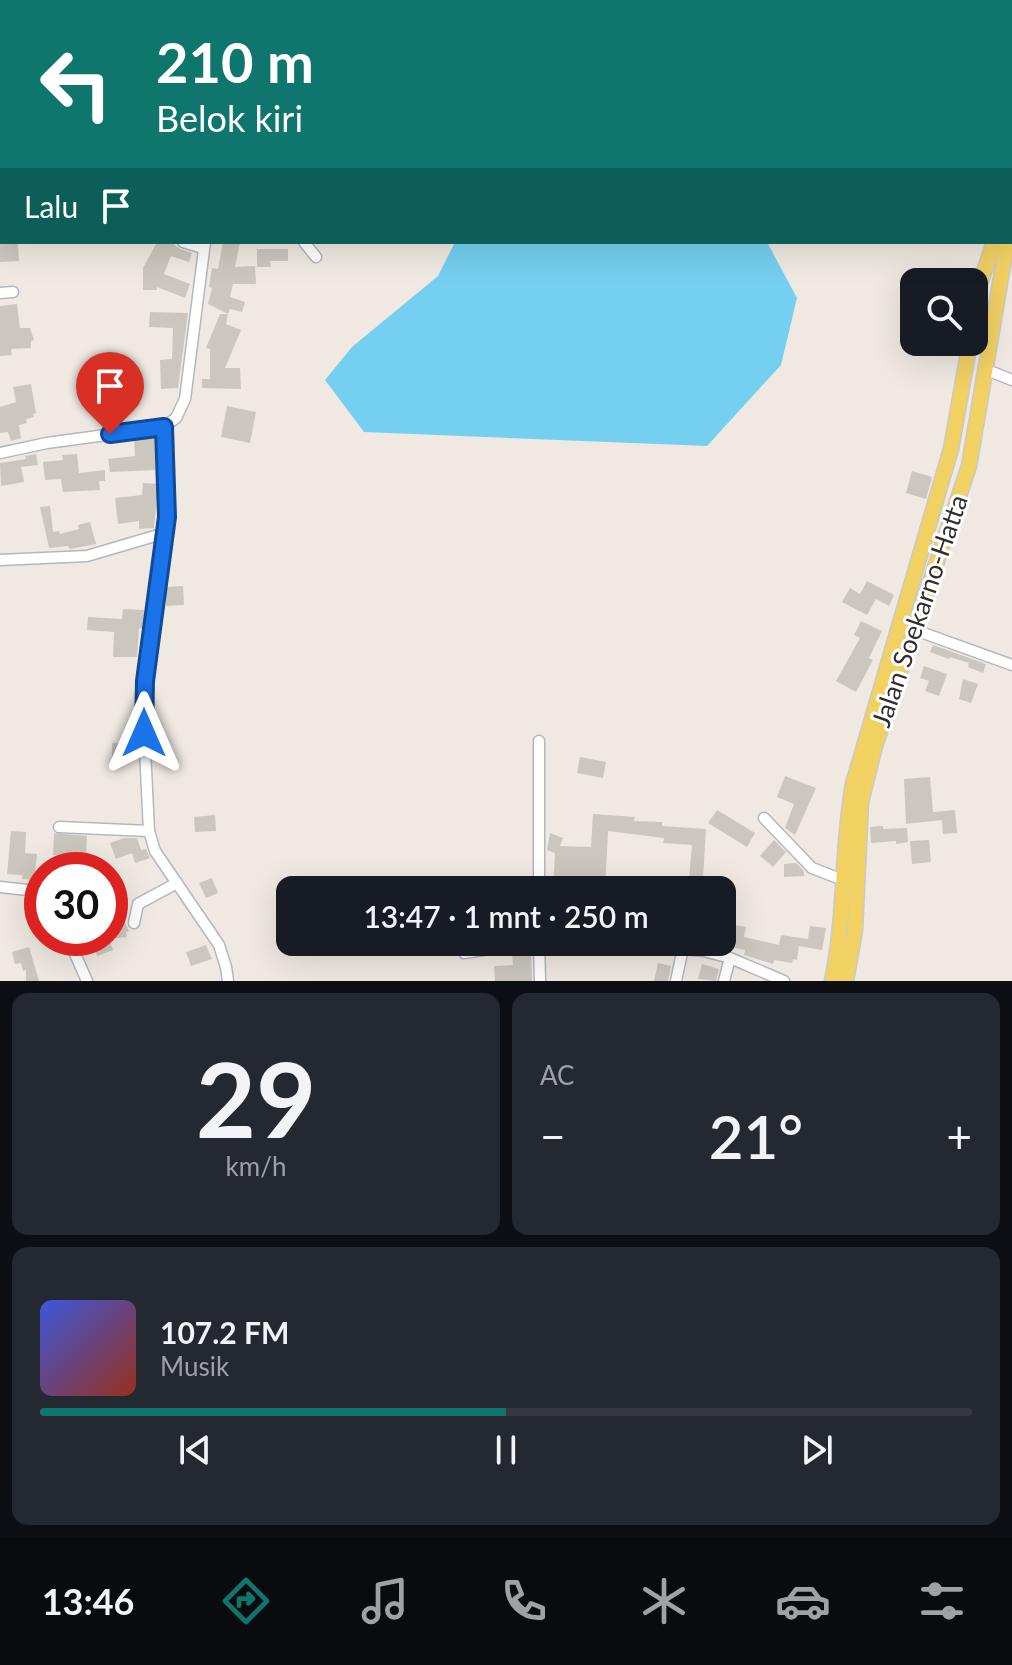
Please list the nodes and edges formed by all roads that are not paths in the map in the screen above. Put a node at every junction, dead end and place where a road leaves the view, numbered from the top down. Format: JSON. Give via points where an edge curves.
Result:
{"nodes":[{"id":1,"x":306,"y":244,"type":"edge"},
{"id":2,"x":993,"y":244,"type":"edge"},
{"id":3,"x":1007,"y":244,"type":"edge"},
{"id":4,"x":204,"y":245,"type":"edge"},
{"id":5,"x":316,"y":257,"type":"dead end"},
{"id":6,"x":985,"y":268,"type":"edge"},
{"id":7,"x":13,"y":292,"type":"dead end"},
{"id":8,"x":0,"y":293,"type":"edge"},
{"id":9,"x":968,"y":356,"type":"edge"},
{"id":10,"x":987,"y":370,"type":"junction"},
{"id":11,"x":1012,"y":380,"type":"edge"},
{"id":12,"x":164,"y":427,"type":"junction"},
{"id":13,"x":0,"y":453,"type":"edge"},
{"id":14,"x":165,"y":533,"type":"junction"},
{"id":15,"x":0,"y":560,"type":"edge"},
{"id":16,"x":915,"y":630,"type":"junction"},
{"id":17,"x":1012,"y":665,"type":"edge"},
{"id":18,"x":539,"y":741,"type":"dead end"},
{"id":19,"x":870,"y":743,"type":"junction"},
{"id":20,"x":864,"y":767,"type":"junction"},
{"id":21,"x":764,"y":818,"type":"dead end"},
{"id":22,"x":59,"y":827,"type":"dead end"},
{"id":23,"x":149,"y":831,"type":"junction"},
{"id":24,"x":539,"y":876,"type":"edge"},
{"id":25,"x":843,"y":880,"type":"junction"},
{"id":26,"x":177,"y":883,"type":"junction"},
{"id":27,"x":0,"y":887,"type":"edge"},
{"id":28,"x":24,"y":890,"type":"edge"},
{"id":29,"x":134,"y":923,"type":"dead end"},
{"id":30,"x":76,"y":956,"type":"edge"},
{"id":31,"x":538,"y":956,"type":"edge"},
{"id":32,"x":681,"y":956,"type":"edge"},
{"id":33,"x":721,"y":956,"type":"edge"},
{"id":34,"x":730,"y":958,"type":"junction"},
{"id":35,"x":87,"y":981,"type":"edge"},
{"id":36,"x":228,"y":981,"type":"edge"},
{"id":37,"x":540,"y":981,"type":"edge"},
{"id":38,"x":676,"y":981,"type":"edge"},
{"id":39,"x":724,"y":981,"type":"edge"},
{"id":40,"x":784,"y":981,"type":"edge"},
{"id":41,"x":832,"y":981,"type":"edge"},
{"id":42,"x":846,"y":981,"type":"edge"}],
"edges":[{"from":1,"to":5,"type":"street"},
{"from":2,"to":6,"type":"main road"},
{"from":3,"to":10,"type":"main road","name":"Jalan Soekarno-Hatta"},
{"from":4,"to":12,"type":"street","via":[[185,399],[176,418]]},
{"from":7,"to":8,"type":"street"},
{"from":9,"to":19,"type":"main road","name":"Jalan Soekarno-Hatta","via":[[951,449]]},
{"from":10,"to":11,"type":"street"},
{"from":10,"to":16,"type":"main road","name":"Jalan Soekarno-Hatta","via":[[969,466]]},
{"from":12,"to":13,"type":"street"},
{"from":12,"to":14,"type":"street"},
{"from":14,"to":15,"type":"street","via":[[87,556]]},
{"from":14,"to":23,"type":"street","via":[[143,708]]},
{"from":16,"to":17,"type":"street"},
{"from":16,"to":19,"type":"main road","name":"Jalan Soekarno-Hatta"},
{"from":18,"to":24,"type":"street"},
{"from":19,"to":20,"type":"main road","name":"Jalan Soekarno-Hatta"},
{"from":20,"to":25,"type":"main road","name":"Jalan Soekarno-Hatta","via":[[848,812]]},
{"from":20,"to":42,"type":"main road","name":"Jalan Soekarno-Hatta","via":[[855,930]]},
{"from":21,"to":25,"type":"street","via":[[812,868]]},
{"from":22,"to":23,"type":"street"},
{"from":23,"to":26,"type":"street","via":[[155,851]]},
{"from":25,"to":41,"type":"main road","name":"Jalan Soekarno-Hatta"},
{"from":26,"to":29,"type":"street","via":[[138,904]]},
{"from":26,"to":36,"type":"street","via":[[219,945]]},
{"from":27,"to":28,"type":"street"},
{"from":30,"to":35,"type":"street"},
{"from":31,"to":37,"type":"street"},
{"from":32,"to":38,"type":"street"},
{"from":33,"to":34,"type":"street"},
{"from":34,"to":39,"type":"street"},
{"from":34,"to":40,"type":"street"}]}
